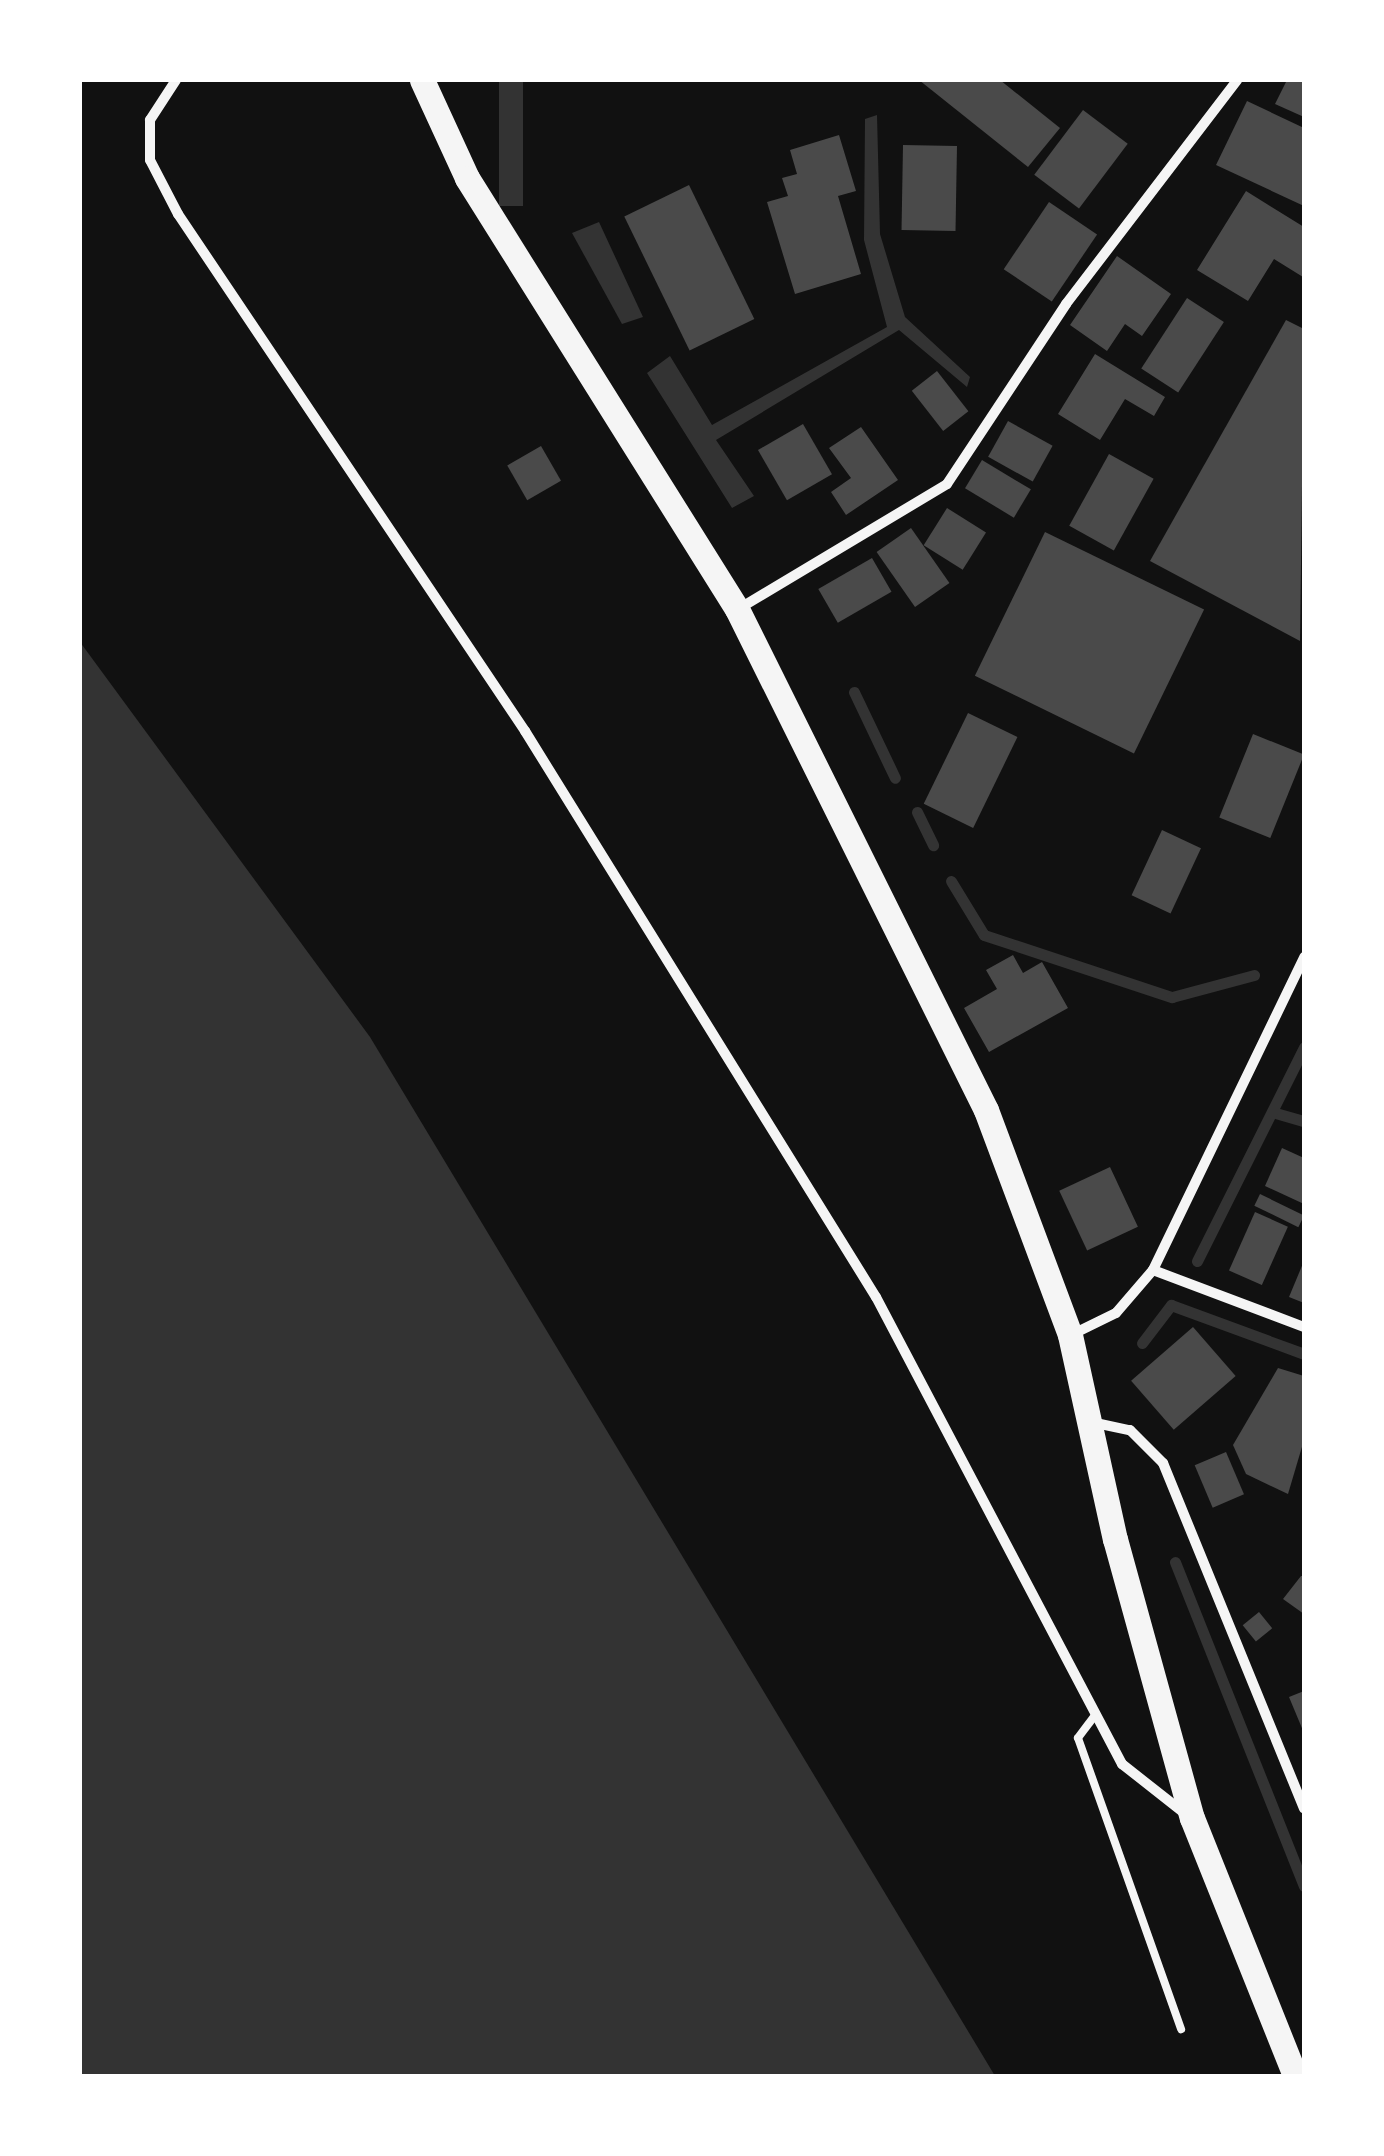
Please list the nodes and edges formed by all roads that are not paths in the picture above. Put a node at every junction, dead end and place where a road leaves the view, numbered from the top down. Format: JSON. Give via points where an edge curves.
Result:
{"nodes":[{"id":1,"x":176,"y":80,"type":"edge"},
{"id":2,"x":422,"y":80,"type":"edge"},
{"id":3,"x":1237,"y":80,"type":"edge"},
{"id":4,"x":738,"y":609,"type":"junction"},
{"id":5,"x":1304,"y":957,"type":"edge"},
{"id":6,"x":1153,"y":1270,"type":"junction"},
{"id":7,"x":1304,"y":1327,"type":"edge"},
{"id":8,"x":1070,"y":1336,"type":"junction"},
{"id":9,"x":1089,"y":1422,"type":"junction"},
{"id":10,"x":1096,"y":1714,"type":"junction"},
{"id":11,"x":1304,"y":1808,"type":"edge"},
{"id":12,"x":1192,"y":1818,"type":"junction"},
{"id":13,"x":1182,"y":2030,"type":"dead end"},
{"id":14,"x":1294,"y":2076,"type":"edge"}],
"edges":[{"from":1,"to":10,"type":"street","via":[[150,120],[150,160],[178,214],[525,730],[866,1280]]},
{"from":2,"to":4,"type":"main road","via":[[467,178]]},
{"from":3,"to":4,"type":"street","via":[[1066,304],[948,484]]},
{"from":4,"to":8,"type":"main road","via":[[986,1110]]},
{"from":5,"to":6,"type":"street"},
{"from":6,"to":7,"type":"street"},
{"from":6,"to":8,"type":"street","via":[[1116,1313]]},
{"from":8,"to":9,"type":"main road"},
{"from":9,"to":11,"type":"street","via":[[1130,1430],[1163,1463]]},
{"from":9,"to":12,"type":"main road"},
{"from":10,"to":12,"type":"street","via":[[1122,1764]]},
{"from":10,"to":13,"type":"lane","via":[[1078,1738]]},
{"from":12,"to":14,"type":"main road"}]}
